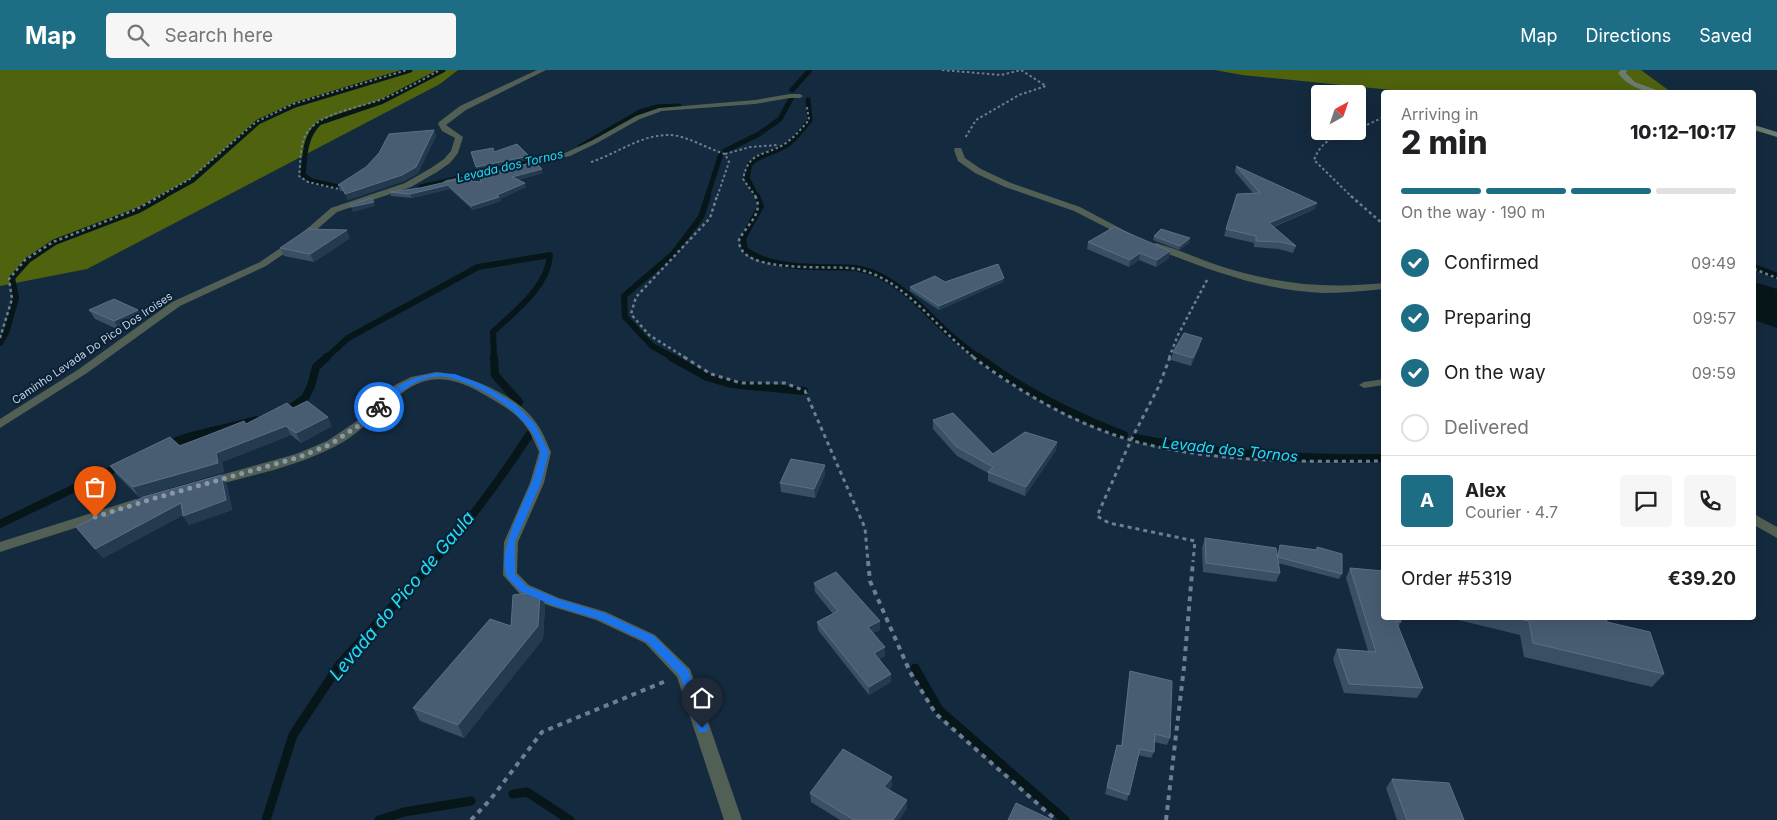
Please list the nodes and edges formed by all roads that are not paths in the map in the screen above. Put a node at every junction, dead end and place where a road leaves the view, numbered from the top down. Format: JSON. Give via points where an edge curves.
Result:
{"nodes":[{"id":1,"x":543,"y":70,"type":"edge"},
{"id":2,"x":1624,"y":70,"type":"edge"},
{"id":3,"x":1653,"y":90,"type":"edge"},
{"id":4,"x":800,"y":96,"type":"road end"},
{"id":5,"x":1756,"y":127,"type":"edge"},
{"id":6,"x":1777,"y":135,"type":"edge"},
{"id":7,"x":958,"y":150,"type":"road end"},
{"id":8,"x":518,"y":167,"type":"edge"},
{"id":9,"x":501,"y":170,"type":"edge"},
{"id":10,"x":439,"y":184,"type":"edge"},
{"id":11,"x":421,"y":188,"type":"edge"},
{"id":12,"x":394,"y":190,"type":"junction"},
{"id":13,"x":1381,"y":286,"type":"edge"},
{"id":14,"x":1381,"y":382,"type":"edge"},
{"id":15,"x":1364,"y":385,"type":"dead end"},
{"id":16,"x":0,"y":424,"type":"edge"},
{"id":17,"x":198,"y":486,"type":"edge"},
{"id":18,"x":152,"y":499,"type":"edge"},
{"id":19,"x":1756,"y":520,"type":"edge"},
{"id":20,"x":1777,"y":533,"type":"edge"},
{"id":21,"x":0,"y":547,"type":"edge"},
{"id":22,"x":733,"y":820,"type":"edge"}],
"edges":[{"from":1,"to":12,"type":"street","name":"Caminho Levada Do Pico Dos Iroises","via":[[455,113],[442,124],[459,137],[448,161]]},
{"from":2,"to":3,"type":"main road","via":[[1624,78]]},
{"from":4,"to":8,"type":"lane","via":[[654,111],[636,117],[575,152]]},
{"from":5,"to":6,"type":"main road"},
{"from":7,"to":13,"type":"street","via":[[961,159],[978,171],[1008,185],[1077,210],[1138,240],[1213,268],[1289,288],[1324,291]]},
{"from":9,"to":10,"type":"lane"},
{"from":11,"to":12,"type":"lane"},
{"from":12,"to":16,"type":"street","name":"Caminho Levada Do Pico Dos Iroises","via":[[334,210],[304,236],[263,264],[176,304],[83,371]]},
{"from":14,"to":15,"type":"lane"},
{"from":17,"to":22,"type":"street","via":[[300,457],[331,444],[361,424],[399,388],[415,379],[436,375],[459,379],[512,406],[532,425],[544,452],[537,483],[511,542],[510,575],[524,588],[555,602],[601,616],[650,639],[684,674]]},
{"from":18,"to":21,"type":"street"},
{"from":19,"to":20,"type":"street"}]}
